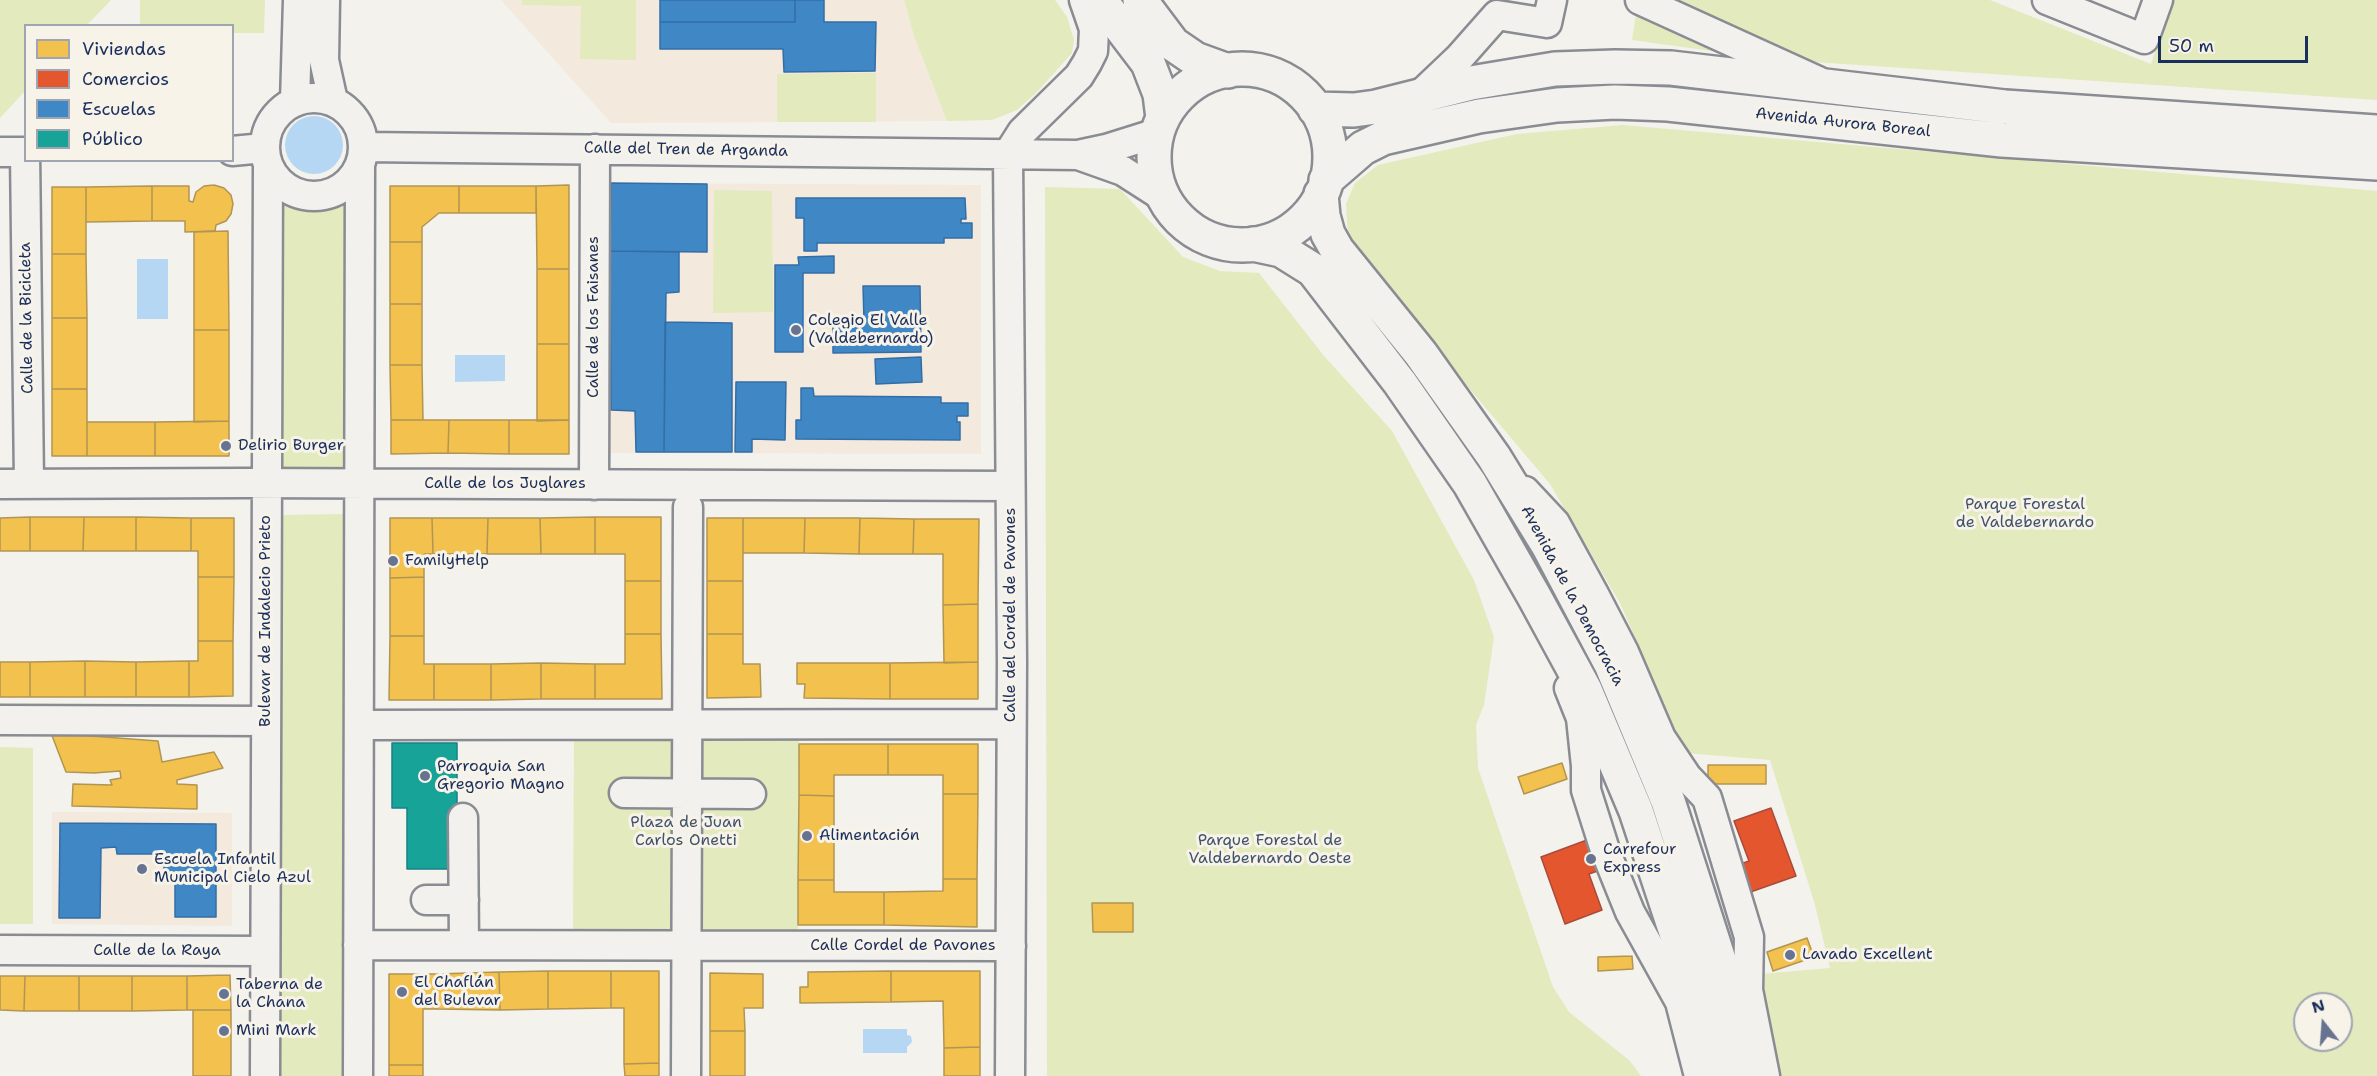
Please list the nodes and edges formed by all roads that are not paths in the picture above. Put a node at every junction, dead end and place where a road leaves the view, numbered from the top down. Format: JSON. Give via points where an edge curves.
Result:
{"nodes":[{"id":1,"x":298,"y":0,"type":"edge"},
{"id":2,"x":325,"y":0,"type":"edge"},
{"id":3,"x":1084,"y":0,"type":"edge"},
{"id":4,"x":1100,"y":0,"type":"edge"},
{"id":5,"x":1140,"y":0,"type":"edge"},
{"id":6,"x":1552,"y":0,"type":"edge"},
{"id":7,"x":1640,"y":0,"type":"edge"},
{"id":8,"x":2047,"y":0,"type":"edge"},
{"id":9,"x":2158,"y":0,"type":"edge"},
{"id":10,"x":1228,"y":71,"type":"junction"},
{"id":11,"x":1828,"y":86,"type":"junction"},
{"id":12,"x":1419,"y":96,"type":"junction"},
{"id":13,"x":333,"y":101,"type":"junction"},
{"id":14,"x":295,"y":102,"type":"junction"},
{"id":15,"x":1315,"y":109,"type":"junction"},
{"id":16,"x":1160,"y":125,"type":"junction"},
{"id":17,"x":2377,"y":132,"type":"edge"},
{"id":18,"x":595,"y":149,"type":"junction"},
{"id":19,"x":234,"y":151,"type":"edge"},
{"id":20,"x":0,"y":152,"type":"edge"},
{"id":21,"x":24,"y":152,"type":"edge"},
{"id":22,"x":1008,"y":154,"type":"junction"},
{"id":23,"x":1078,"y":155,"type":"junction"},
{"id":24,"x":362,"y":156,"type":"junction"},
{"id":25,"x":266,"y":157,"type":"junction"},
{"id":26,"x":25,"y":162,"type":"edge"},
{"id":27,"x":2377,"y":163,"type":"edge"},
{"id":28,"x":1324,"y":187,"type":"junction"},
{"id":29,"x":1162,"y":196,"type":"junction"},
{"id":30,"x":1253,"y":244,"type":"junction"},
{"id":31,"x":1494,"y":457,"type":"junction"},
{"id":32,"x":29,"y":483,"type":"junction"},
{"id":33,"x":0,"y":484,"type":"edge"},
{"id":34,"x":267,"y":484,"type":"junction"},
{"id":35,"x":359,"y":484,"type":"junction"},
{"id":36,"x":594,"y":484,"type":"junction"},
{"id":37,"x":1470,"y":484,"type":"junction"},
{"id":38,"x":1009,"y":486,"type":"junction"},
{"id":39,"x":688,"y":507,"type":"dead end"},
{"id":40,"x":0,"y":720,"type":"edge"},
{"id":41,"x":266,"y":721,"type":"junction"},
{"id":42,"x":688,"y":724,"type":"junction"},
{"id":43,"x":1011,"y":724,"type":"junction"},
{"id":44,"x":359,"y":725,"type":"junction"},
{"id":45,"x":624,"y":793,"type":"dead end"},
{"id":46,"x":686,"y":794,"type":"junction"},
{"id":47,"x":751,"y":794,"type":"dead end"},
{"id":48,"x":463,"y":818,"type":"dead end"},
{"id":49,"x":426,"y":900,"type":"dead end"},
{"id":50,"x":464,"y":900,"type":"junction"},
{"id":51,"x":358,"y":945,"type":"junction"},
{"id":52,"x":464,"y":945,"type":"junction"},
{"id":53,"x":685,"y":945,"type":"junction"},
{"id":54,"x":1011,"y":946,"type":"junction"},
{"id":55,"x":0,"y":950,"type":"edge"},
{"id":56,"x":265,"y":951,"type":"junction"},
{"id":57,"x":265,"y":1076,"type":"edge"},
{"id":58,"x":358,"y":1076,"type":"edge"},
{"id":59,"x":686,"y":1076,"type":"edge"},
{"id":60,"x":1010,"y":1076,"type":"edge"},
{"id":61,"x":1698,"y":1076,"type":"edge"},
{"id":62,"x":1716,"y":1076,"type":"edge"},
{"id":63,"x":1748,"y":1076,"type":"edge"},
{"id":64,"x":1765,"y":1076,"type":"edge"}],
"edges":[{"from":1,"to":14,"type":"street"},
{"from":2,"to":13,"type":"street","via":[[324,60]]},
{"from":3,"to":22,"type":"street","via":[[1094,29],[1093,51],[1079,76],[1022,132]]},
{"from":4,"to":16,"type":"main road","via":[[1148,63],[1160,94]]},
{"from":5,"to":10,"type":"main road","via":[[1173,44],[1195,59]]},
{"from":6,"to":12,"type":"street","via":[[1547,23],[1497,15]]},
{"from":7,"to":11,"type":"street"},
{"from":8,"to":9,"type":"street","via":[[2144,39]]},
{"from":10,"to":15,"type":"main road","via":[[1253,70],[1276,77],[1299,90]]},
{"from":10,"to":16,"type":"main road","via":[[1190,86],[1171,105]]},
{"from":11,"to":12,"type":"main road","name":"Avenida Aurora Boreal","via":[[1671,68],[1615,67],[1556,69]]},
{"from":11,"to":17,"type":"main road","name":"Avenida Aurora Boreal","via":[[2006,107]]},
{"from":12,"to":15,"type":"main road","name":"Avenida Aurora Boreal","via":[[1354,110]]},
{"from":13,"to":14,"type":"street","via":[[314,98]]},
{"from":13,"to":24,"type":"street","via":[[351,115],[362,135]]},
{"from":14,"to":25,"type":"street","via":[[284,107],[270,125]]},
{"from":15,"to":28,"type":"main road","via":[[1328,141],[1329,168]]},
{"from":16,"to":23,"type":"street","name":"Calle del Tren de Arganda","via":[[1106,149]]},
{"from":16,"to":29,"type":"main road","via":[[1154,166]]},
{"from":18,"to":22,"type":"street","name":"Calle del Tren de Arganda"},
{"from":18,"to":24,"type":"street","name":"Calle del Tren de Arganda"},
{"from":18,"to":36,"type":"street","name":"Calle de los Faisanes"},
{"from":19,"to":25,"type":"street"},
{"from":20,"to":21,"type":"street"},
{"from":22,"to":23,"type":"street","name":"Calle del Tren de Arganda"},
{"from":22,"to":38,"type":"street","name":"Calle del Cordel de Pavones"},
{"from":23,"to":29,"type":"street","name":"Calle del Tren de Arganda","via":[[1122,171]]},
{"from":24,"to":25,"type":"street","via":[[354,177],[344,186],[333,193],[314,196],[284,187],[275,178]]},
{"from":24,"to":35,"type":"street"},
{"from":25,"to":34,"type":"street","name":"Bulevar de Indalecio Prieto"},
{"from":26,"to":32,"type":"street","name":"Calle de la Bicicleta"},
{"from":27,"to":28,"type":"main road","name":"Avenida Aurora Boreal","via":[[2002,140],[1668,104],[1615,102],[1479,116],[1383,138],[1363,148]]},
{"from":28,"to":30,"type":"main road","via":[[1294,228]]},
{"from":28,"to":31,"type":"main road","name":"Avenida de la Democracia","via":[[1323,216],[1337,250],[1421,354]]},
{"from":29,"to":30,"type":"main road","via":[[1180,220],[1201,235],[1226,244]]},
{"from":30,"to":37,"type":"main road","name":"Avenida de la Democracia","via":[[1281,250],[1313,270],[1400,383]]},
{"from":31,"to":63,"type":"main road","name":"Avenida de la Democracia","via":[[1548,545],[1611,664],[1668,801],[1729,992]]},
{"from":31,"to":64,"type":"street","via":[[1555,523],[1624,652],[1661,738],[1686,777],[1707,798],[1749,937],[1748,990]]},
{"from":32,"to":33,"type":"street","name":"Calle de los Juglares"},
{"from":32,"to":34,"type":"street","name":"Calle de los Juglares"},
{"from":34,"to":35,"type":"street","name":"Calle de los Juglares"},
{"from":34,"to":41,"type":"street","name":"Bulevar de Indalecio Prieto"},
{"from":35,"to":36,"type":"street","name":"Calle de los Juglares"},
{"from":35,"to":44,"type":"street"},
{"from":36,"to":38,"type":"street","name":"Calle de los Juglares"},
{"from":37,"to":61,"type":"street","via":[[1508,570],[1570,689],[1581,718],[1586,790],[1605,850],[1630,912],[1680,1002]]},
{"from":37,"to":62,"type":"main road","name":"Avenida de la Democracia","via":[[1585,690],[1636,811],[1699,1002]]},
{"from":38,"to":43,"type":"street","name":"Calle del Cordel de Pavones"},
{"from":39,"to":42,"type":"street"},
{"from":40,"to":41,"type":"street"},
{"from":41,"to":56,"type":"street","name":"Bulevar de Indalecio Prieto"},
{"from":42,"to":43,"type":"street"},
{"from":42,"to":44,"type":"street"},
{"from":42,"to":46,"type":"street"},
{"from":43,"to":54,"type":"street","name":"Calle del Cordel de Pavones"},
{"from":44,"to":51,"type":"street"},
{"from":45,"to":46,"type":"street"},
{"from":46,"to":47,"type":"street"},
{"from":46,"to":53,"type":"street"},
{"from":48,"to":50,"type":"street"},
{"from":49,"to":50,"type":"street"},
{"from":50,"to":52,"type":"street"},
{"from":51,"to":52,"type":"street"},
{"from":51,"to":58,"type":"street"},
{"from":52,"to":53,"type":"street","name":"Calle Cordel de Pavones"},
{"from":53,"to":54,"type":"street","name":"Calle Cordel de Pavones"},
{"from":53,"to":59,"type":"street"},
{"from":54,"to":60,"type":"street","name":"Calle del Cordel de Pavones"},
{"from":55,"to":56,"type":"street","name":"Calle de la Raya"},
{"from":56,"to":57,"type":"street","name":"Bulevar de Indalecio Prieto"}]}
